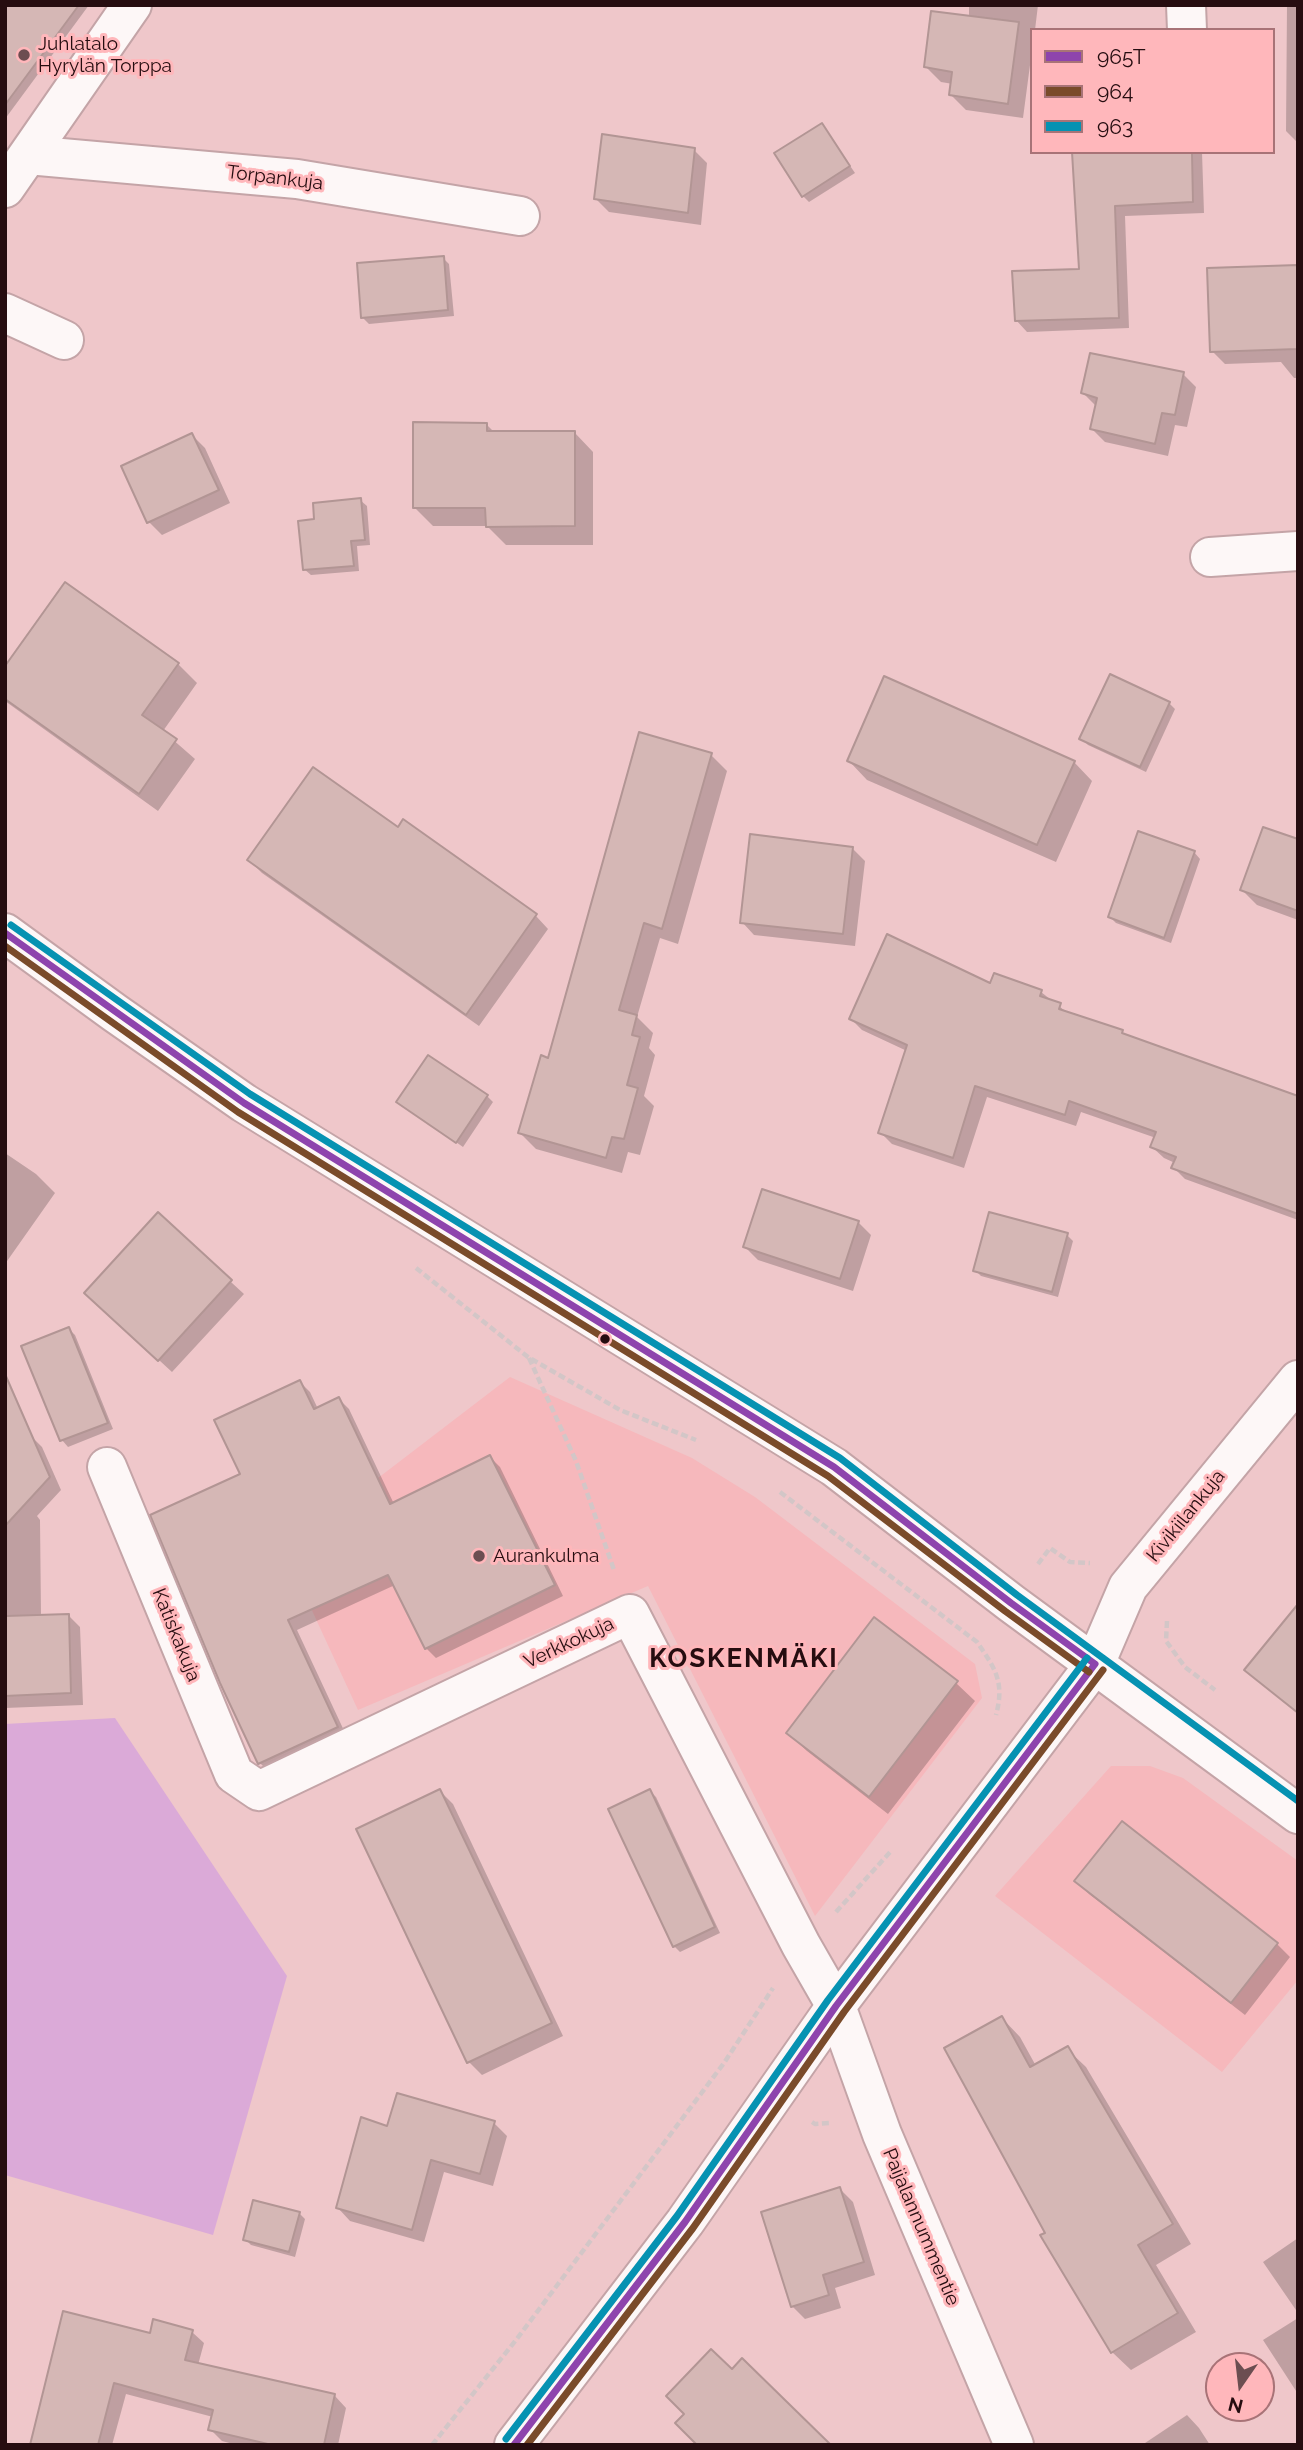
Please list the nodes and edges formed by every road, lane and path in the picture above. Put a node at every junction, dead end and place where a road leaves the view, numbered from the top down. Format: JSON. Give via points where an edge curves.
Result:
{"nodes":[{"id":1,"x":132,"y":5,"type":"edge"},
{"id":2,"x":1186,"y":5,"type":"edge"},
{"id":3,"x":1187,"y":28,"type":"edge"},
{"id":4,"x":29,"y":155,"type":"junction"},
{"id":5,"x":5,"y":188,"type":"edge"},
{"id":6,"x":520,"y":216,"type":"dead end"},
{"id":7,"x":5,"y":313,"type":"edge"},
{"id":8,"x":64,"y":340,"type":"dead end"},
{"id":9,"x":1298,"y":551,"type":"edge"},
{"id":10,"x":1210,"y":557,"type":"dead end"},
{"id":11,"x":5,"y":933,"type":"edge"},
{"id":12,"x":528,"y":1357,"type":"dead end"},
{"id":13,"x":1298,"y":1380,"type":"edge"},
{"id":14,"x":107,"y":1468,"type":"dead end"},
{"id":15,"x":630,"y":1614,"type":"junction"},
{"id":16,"x":977,"y":1642,"type":"dead end"},
{"id":17,"x":1095,"y":1664,"type":"junction"},
{"id":18,"x":995,"y":1719,"type":"dead end"},
{"id":19,"x":260,"y":1791,"type":"joint"},
{"id":20,"x":1298,"y":1814,"type":"edge"},
{"id":21,"x":898,"y":1842,"type":"dead end"},
{"id":22,"x":801,"y":1945,"type":"junction"},
{"id":23,"x":836,"y":2006,"type":"junction"},
{"id":24,"x":432,"y":2445,"type":"edge"},
{"id":25,"x":514,"y":2445,"type":"edge"},
{"id":26,"x":1014,"y":2445,"type":"edge"}],
"edges":[{"from":1,"to":4,"type":"street"},
{"from":2,"to":3,"type":"street"},
{"from":4,"to":5,"type":"street"},
{"from":4,"to":6,"type":"street","name":"Torpankuja","via":[[297,179]]},
{"from":7,"to":8,"type":"street"},
{"from":9,"to":10,"type":"street"},
{"from":11,"to":17,"type":"street","via":[[244,1103],[834,1467]]},
{"from":12,"to":15,"type":"path","via":[[576,1461]]},
{"from":13,"to":17,"type":"street","name":"Kivikiilankuja","via":[[1128,1587]]},
{"from":14,"to":19,"type":"street","name":"Katiskakuja","via":[[234,1774]]},
{"from":15,"to":19,"type":"street","name":"Verkkokuja"},
{"from":15,"to":22,"type":"street","name":"Verkkokuja"},
{"from":16,"to":18,"type":"path","via":[[996,1670],[1001,1697]]},
{"from":17,"to":20,"type":"street"},
{"from":17,"to":23,"type":"street","name":"Kivikiilankuja"},
{"from":21,"to":22,"type":"path","via":[[847,1902]]},
{"from":22,"to":23,"type":"street","name":"Verkkokuja"},
{"from":22,"to":24,"type":"path","via":[[724,2063]]},
{"from":23,"to":25,"type":"street","name":"Kivikiilankuja","via":[[685,2222]]},
{"from":23,"to":26,"type":"street","name":"Paijalannummentie","via":[[894,2165]]}]}
